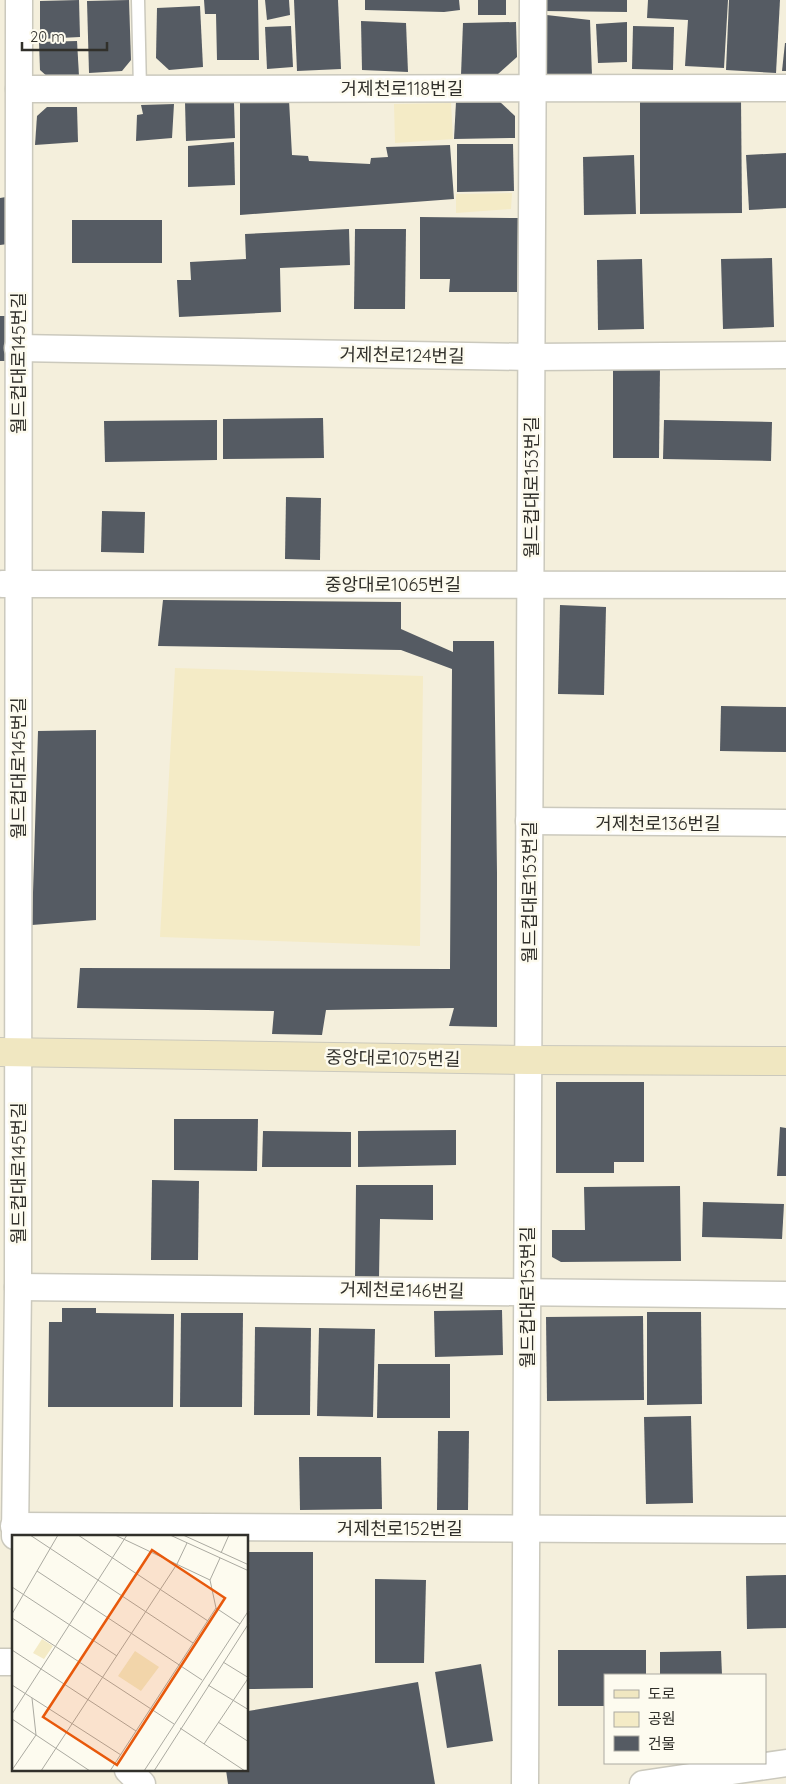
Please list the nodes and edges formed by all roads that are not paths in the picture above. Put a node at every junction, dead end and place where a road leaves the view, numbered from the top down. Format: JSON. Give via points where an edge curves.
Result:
{"nodes":[{"id":1,"x":19,"y":0,"type":"edge"},
{"id":2,"x":138,"y":0,"type":"edge"},
{"id":3,"x":533,"y":0,"type":"edge"},
{"id":4,"x":533,"y":88,"type":"junction"},
{"id":5,"x":786,"y":88,"type":"edge"},
{"id":6,"x":19,"y":89,"type":"junction"},
{"id":7,"x":140,"y":89,"type":"junction"},
{"id":8,"x":18,"y":348,"type":"junction"},
{"id":9,"x":786,"y":355,"type":"edge"},
{"id":10,"x":532,"y":357,"type":"junction"},
{"id":11,"x":9,"y":584,"type":"edge"},
{"id":12,"x":531,"y":585,"type":"junction"},
{"id":13,"x":786,"y":585,"type":"edge"},
{"id":14,"x":529,"y":821,"type":"junction"},
{"id":15,"x":786,"y":824,"type":"edge"},
{"id":16,"x":9,"y":1053,"type":"edge"},
{"id":17,"x":529,"y":1060,"type":"junction"},
{"id":18,"x":786,"y":1061,"type":"edge"},
{"id":19,"x":18,"y":1286,"type":"junction"},
{"id":20,"x":528,"y":1291,"type":"junction"},
{"id":21,"x":786,"y":1295,"type":"edge"},
{"id":22,"x":526,"y":1528,"type":"junction"},
{"id":23,"x":786,"y":1530,"type":"edge"},
{"id":24,"x":15,"y":1531,"type":"edge"},
{"id":25,"x":786,"y":1763,"type":"edge"},
{"id":26,"x":130,"y":1772,"type":"edge"},
{"id":27,"x":142,"y":1784,"type":"edge"},
{"id":28,"x":525,"y":1784,"type":"edge"},
{"id":29,"x":643,"y":1784,"type":"edge"}],
"edges":[{"from":1,"to":6,"type":"street","name":"월드컵대로145번길"},
{"from":2,"to":7,"type":"lane"},
{"from":3,"to":4,"type":"street","name":"월드컵대로153번길"},
{"from":4,"to":5,"type":"street","name":"거제천로118번길"},
{"from":4,"to":7,"type":"street","name":"거제천로118번길"},
{"from":4,"to":10,"type":"street","name":"월드컵대로153번길"},
{"from":6,"to":7,"type":"street","name":"거제천로118번길"},
{"from":6,"to":8,"type":"street","name":"월드컵대로145번길"},
{"from":8,"to":10,"type":"street","name":"거제천로124번길"},
{"from":8,"to":11,"type":"street","name":"월드컵대로145번길"},
{"from":9,"to":10,"type":"street","name":"거제천로124번길"},
{"from":10,"to":12,"type":"street","name":"월드컵대로153번길"},
{"from":11,"to":12,"type":"street","name":"중앙대로1065번길"},
{"from":11,"to":16,"type":"street","name":"월드컵대로145번길"},
{"from":12,"to":13,"type":"street","name":"중앙대로1065번길"},
{"from":12,"to":14,"type":"street","name":"월드컵대로153번길"},
{"from":14,"to":15,"type":"street","name":"거제천로136번길"},
{"from":14,"to":17,"type":"street","name":"월드컵대로153번길"},
{"from":16,"to":17,"type":"street","name":"중앙대로1075번길"},
{"from":16,"to":19,"type":"street","name":"월드컵대로145번길"},
{"from":17,"to":18,"type":"street","name":"중앙대로1075번길"},
{"from":17,"to":20,"type":"street","name":"월드컵대로153번길"},
{"from":19,"to":20,"type":"street","name":"거제천로146번길"},
{"from":19,"to":24,"type":"street","name":"월드컵대로145번길"},
{"from":20,"to":21,"type":"street","name":"거제천로146번길"},
{"from":20,"to":22,"type":"street","name":"월드컵대로153번길"},
{"from":22,"to":23,"type":"street","name":"거제천로152번길"},
{"from":22,"to":24,"type":"street","name":"거제천로152번길"},
{"from":22,"to":28,"type":"street","name":"월드컵대로153번길"},
{"from":25,"to":29,"type":"street"},
{"from":26,"to":27,"type":"street"}]}
